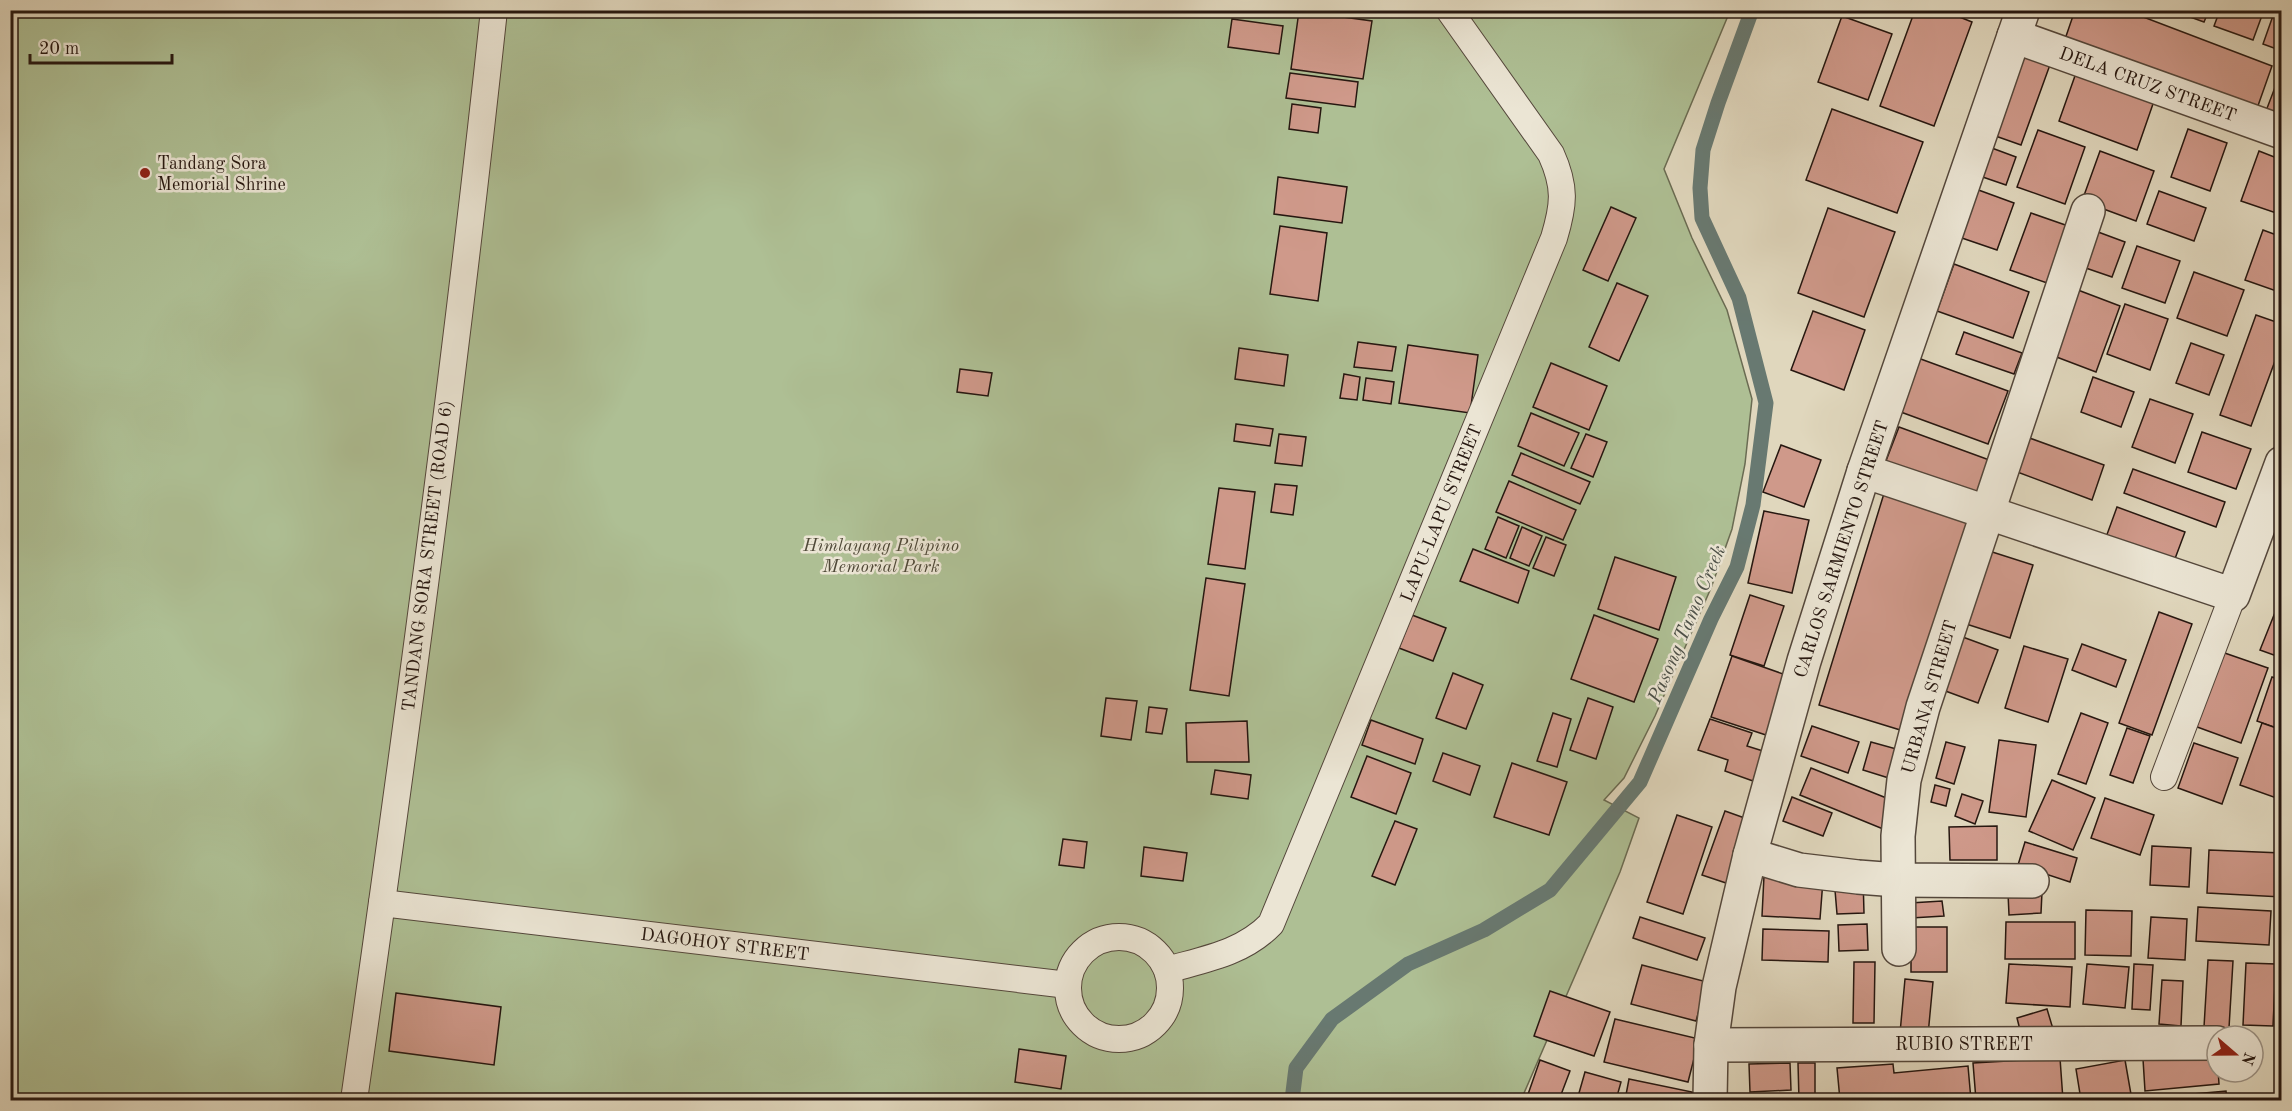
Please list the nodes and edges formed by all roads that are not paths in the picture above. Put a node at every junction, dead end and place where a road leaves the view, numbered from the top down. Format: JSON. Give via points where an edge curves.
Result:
{"nodes":[{"id":1,"x":494,"y":10,"type":"edge"},
{"id":2,"x":1449,"y":10,"type":"edge"},
{"id":3,"x":2018,"y":23,"type":"edge"},
{"id":4,"x":2282,"y":132,"type":"edge"},
{"id":5,"x":2088,"y":211,"type":"dead end"},
{"id":6,"x":2282,"y":463,"type":"edge"},
{"id":7,"x":1864,"y":471,"type":"junction"},
{"id":8,"x":1986,"y":512,"type":"junction"},
{"id":9,"x":2269,"y":537,"type":"edge"},
{"id":10,"x":2233,"y":595,"type":"junction"},
{"id":11,"x":2164,"y":777,"type":"dead end"},
{"id":12,"x":1750,"y":855,"type":"junction"},
{"id":13,"x":1897,"y":880,"type":"junction"},
{"id":14,"x":2032,"y":880,"type":"dead end"},
{"id":15,"x":382,"y":903,"type":"junction"},
{"id":16,"x":1899,"y":949,"type":"dead end"},
{"id":17,"x":1167,"y":970,"type":"junction"},
{"id":18,"x":1068,"y":985,"type":"junction"},
{"id":19,"x":2205,"y":1043,"type":"edge"},
{"id":20,"x":1711,"y":1045,"type":"junction"},
{"id":21,"x":354,"y":1101,"type":"edge"},
{"id":22,"x":1710,"y":1101,"type":"edge"}],
"edges":[{"from":1,"to":15,"type":"lane","name":"TANDANG SORA STREET (ROAD 6)","via":[[472,219]]},
{"from":2,"to":17,"type":"lane","name":"LAPU-LAPU STREET","via":[[1551,154],[1563,192],[1559,221],[1271,924],[1242,946]]},
{"from":3,"to":4,"type":"street","name":"DELA CRUZ STREET"},
{"from":3,"to":7,"type":"street","name":"CARLOS SARMIENTO STREET"},
{"from":5,"to":8,"type":"street","name":"URBANA STREET"},
{"from":6,"to":9,"type":"street"},
{"from":7,"to":8,"type":"street"},
{"from":7,"to":12,"type":"street","name":"CARLOS SARMIENTO STREET","via":[[1804,661]]},
{"from":8,"to":10,"type":"street"},
{"from":8,"to":13,"type":"street","name":"URBANA STREET","via":[[1923,707],[1904,780]]},
{"from":9,"to":10,"type":"street"},
{"from":10,"to":11,"type":"lane"},
{"from":12,"to":13,"type":"street","via":[[1799,870]]},
{"from":12,"to":20,"type":"street","name":"CARLOS SARMIENTO STREET","via":[[1719,987]]},
{"from":13,"to":14,"type":"street"},
{"from":13,"to":16,"type":"street","name":"URBANA STREET"},
{"from":15,"to":18,"type":"lane","name":"DAGOHOY STREET"},
{"from":15,"to":21,"type":"lane","name":"TANDANG SORA STREET (ROAD 6)"},
{"from":17,"to":18,"type":"lane","via":[[1157,953],[1141,942],[1122,937],[1103,940],[1086,950],[1073,965]]},
{"from":17,"to":18,"type":"lane","via":[[1171,990],[1166,1010],[1153,1026],[1136,1037],[1116,1040],[1096,1034],[1081,1022],[1070,1004]]},
{"from":19,"to":20,"type":"street","name":"RUBIO STREET"},
{"from":20,"to":22,"type":"street","name":"CARLOS SARMIENTO STREET"}]}
